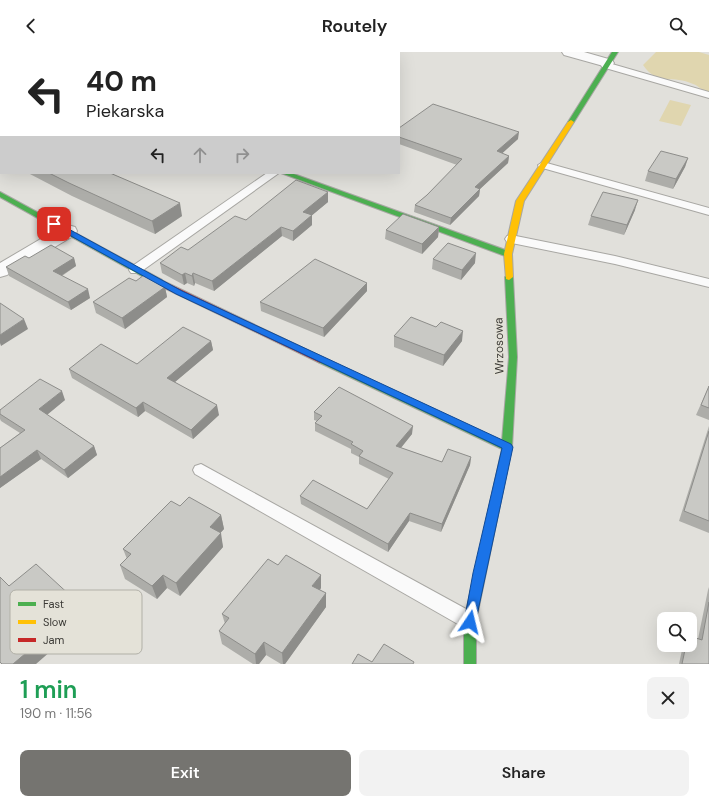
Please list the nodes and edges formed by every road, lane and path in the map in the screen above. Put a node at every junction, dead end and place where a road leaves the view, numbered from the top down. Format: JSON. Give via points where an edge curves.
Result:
{"nodes":[{"id":1,"x":569,"y":52,"type":"edge"},
{"id":2,"x":609,"y":60,"type":"edge"},
{"id":3,"x":709,"y":95,"type":"edge"},
{"id":4,"x":543,"y":165,"type":"junction"},
{"id":5,"x":273,"y":174,"type":"edge"},
{"id":6,"x":287,"y":174,"type":"edge"},
{"id":7,"x":0,"y":194,"type":"edge"},
{"id":8,"x":709,"y":212,"type":"edge"},
{"id":9,"x":68,"y":231,"type":"junction"},
{"id":10,"x":511,"y":239,"type":"junction"},
{"id":11,"x":508,"y":254,"type":"junction"},
{"id":12,"x":135,"y":270,"type":"junction"},
{"id":13,"x":0,"y":271,"type":"edge"},
{"id":14,"x":709,"y":282,"type":"edge"},
{"id":15,"x":508,"y":447,"type":"junction"},
{"id":16,"x":201,"y":470,"type":"dead end"},
{"id":17,"x":470,"y":622,"type":"junction"},
{"id":18,"x":470,"y":664,"type":"edge"}],
"edges":[{"from":1,"to":2,"type":"street"},
{"from":2,"to":3,"type":"lane"},
{"from":2,"to":4,"type":"street","name":"Wrzosowa"},
{"from":4,"to":8,"type":"lane"},
{"from":4,"to":10,"type":"street","name":"Wrzosowa","via":[[520,201]]},
{"from":5,"to":12,"type":"lane"},
{"from":6,"to":11,"type":"street"},
{"from":7,"to":9,"type":"street"},
{"from":9,"to":12,"type":"street"},
{"from":9,"to":13,"type":"street"},
{"from":10,"to":11,"type":"street","name":"Wrzosowa"},
{"from":10,"to":14,"type":"lane"},
{"from":11,"to":15,"type":"street","name":"Wrzosowa","via":[[513,357]]},
{"from":12,"to":15,"type":"street"},
{"from":15,"to":17,"type":"street","name":"Wrzosowa"},
{"from":16,"to":17,"type":"lane"},
{"from":17,"to":18,"type":"street","name":"Wrzosowa"}]}
